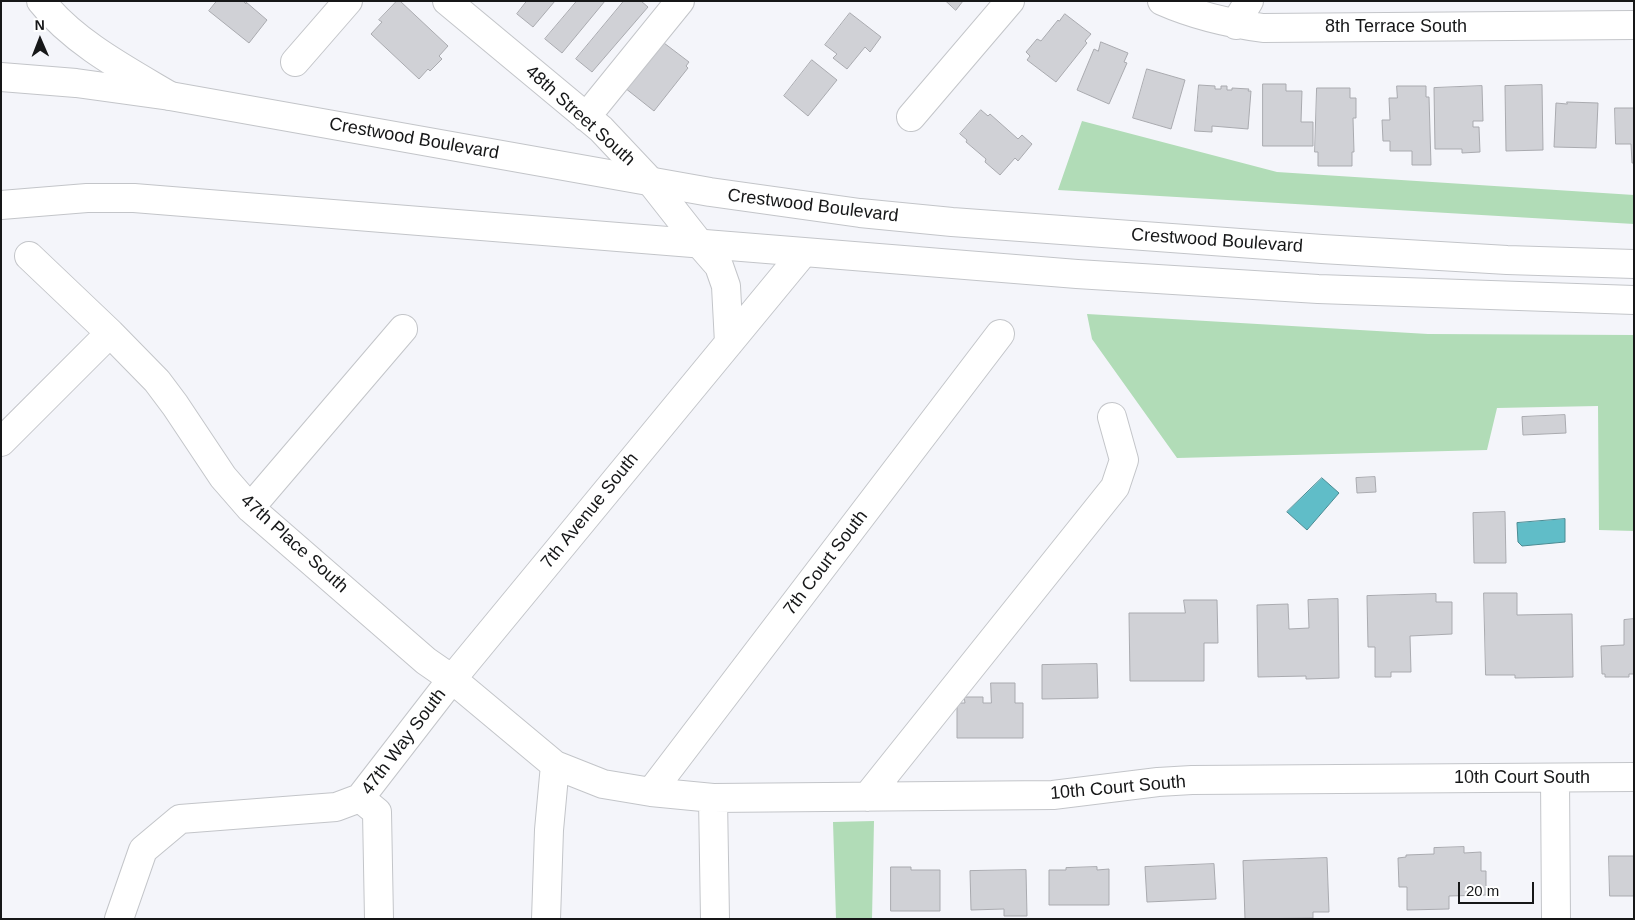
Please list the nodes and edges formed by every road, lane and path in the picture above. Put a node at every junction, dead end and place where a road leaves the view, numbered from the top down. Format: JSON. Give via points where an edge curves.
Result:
{"nodes":[{"id":1,"x":41,"y":1,"type":"edge"},
{"id":2,"x":348,"y":1,"type":"edge"},
{"id":3,"x":447,"y":1,"type":"edge"},
{"id":4,"x":680,"y":1,"type":"edge"},
{"id":5,"x":1010,"y":1,"type":"edge"},
{"id":6,"x":1162,"y":1,"type":"edge"},
{"id":7,"x":1242,"y":13,"type":"edge"},
{"id":8,"x":1634,"y":25,"type":"edge"},
{"id":9,"x":295,"y":62,"type":"dead end"},
{"id":10,"x":1,"y":77,"type":"edge"},
{"id":11,"x":170,"y":96,"type":"junction"},
{"id":12,"x":586,"y":116,"type":"junction"},
{"id":13,"x":911,"y":117,"type":"dead end"},
{"id":14,"x":651,"y":182,"type":"junction"},
{"id":15,"x":1,"y":205,"type":"edge"},
{"id":16,"x":699,"y":243,"type":"junction"},
{"id":17,"x":803,"y":253,"type":"junction"},
{"id":18,"x":29,"y":256,"type":"dead end"},
{"id":19,"x":1634,"y":264,"type":"edge"},
{"id":20,"x":1634,"y":300,"type":"edge"},
{"id":21,"x":403,"y":329,"type":"dead end"},
{"id":22,"x":110,"y":333,"type":"junction"},
{"id":23,"x":1000,"y":334,"type":"dead end"},
{"id":24,"x":728,"y":343,"type":"junction"},
{"id":25,"x":1112,"y":417,"type":"dead end"},
{"id":26,"x":1,"y":442,"type":"edge"},
{"id":27,"x":250,"y":508,"type":"junction"},
{"id":28,"x":452,"y":679,"type":"junction"},
{"id":29,"x":555,"y":765,"type":"junction"},
{"id":30,"x":1555,"y":778,"type":"junction"},
{"id":31,"x":1634,"y":778,"type":"edge"},
{"id":32,"x":603,"y":784,"type":"joint"},
{"id":33,"x":651,"y":792,"type":"junction"},
{"id":34,"x":867,"y":797,"type":"junction"},
{"id":35,"x":360,"y":798,"type":"junction"},
{"id":36,"x":713,"y":798,"type":"junction"},
{"id":37,"x":119,"y":919,"type":"edge"},
{"id":38,"x":379,"y":919,"type":"edge"},
{"id":39,"x":546,"y":919,"type":"edge"},
{"id":40,"x":715,"y":919,"type":"edge"},
{"id":41,"x":1556,"y":919,"type":"edge"}],
"edges":[{"from":1,"to":11,"type":"street","via":[[82,39]]},
{"from":2,"to":9,"type":"street"},
{"from":3,"to":12,"type":"street","name":"48th Street South"},
{"from":4,"to":12,"type":"street"},
{"from":5,"to":13,"type":"street"},
{"from":6,"to":7,"type":"street","name":"8th Terrace South","via":[[1210,19]]},
{"from":7,"to":8,"type":"street","name":"8th Terrace South","via":[[1263,28]]},
{"from":10,"to":11,"type":"street","name":"Crestwood Boulevard"},
{"from":11,"to":14,"type":"street","name":"Crestwood Boulevard"},
{"from":12,"to":14,"type":"street","name":"48th Street South"},
{"from":14,"to":16,"type":"street","name":"48th Street South"},
{"from":14,"to":19,"type":"street","name":"Crestwood Boulevard","via":[[860,213],[952,222],[1342,250]]},
{"from":15,"to":16,"type":"street","via":[[134,198]]},
{"from":16,"to":17,"type":"street"},
{"from":16,"to":24,"type":"street","via":[[719,266],[726,286]]},
{"from":17,"to":20,"type":"street","via":[[1318,289]]},
{"from":17,"to":24,"type":"street","name":"7th Avenue South"},
{"from":18,"to":22,"type":"street","name":"47th Place South"},
{"from":21,"to":27,"type":"street"},
{"from":22,"to":26,"type":"street"},
{"from":22,"to":27,"type":"street","name":"47th Place South","via":[[157,381],[223,477]]},
{"from":23,"to":33,"type":"street","name":"7th Court South"},
{"from":24,"to":28,"type":"street","name":"7th Avenue South"},
{"from":25,"to":34,"type":"street","via":[[1124,460],[1115,487]]},
{"from":27,"to":28,"type":"street","name":"47th Place South","via":[[426,661]]},
{"from":28,"to":29,"type":"street","name":"47th Place South"},
{"from":28,"to":35,"type":"street","name":"47th Way South"},
{"from":29,"to":32,"type":"street","name":"47th Place South"},
{"from":29,"to":39,"type":"street"},
{"from":30,"to":31,"type":"street","name":"10th Court South"},
{"from":30,"to":34,"type":"street","name":"10th Court South","via":[[1192,780],[1053,795]]},
{"from":30,"to":41,"type":"street"},
{"from":32,"to":33,"type":"street","name":"10th Court South"},
{"from":33,"to":36,"type":"street","name":"10th Court South"},
{"from":34,"to":36,"type":"street","name":"10th Court South"},
{"from":35,"to":37,"type":"street","via":[[336,807],[180,819],[143,850]]},
{"from":35,"to":38,"type":"street","name":"47th Way South","via":[[377,812]]},
{"from":36,"to":40,"type":"street"}]}
